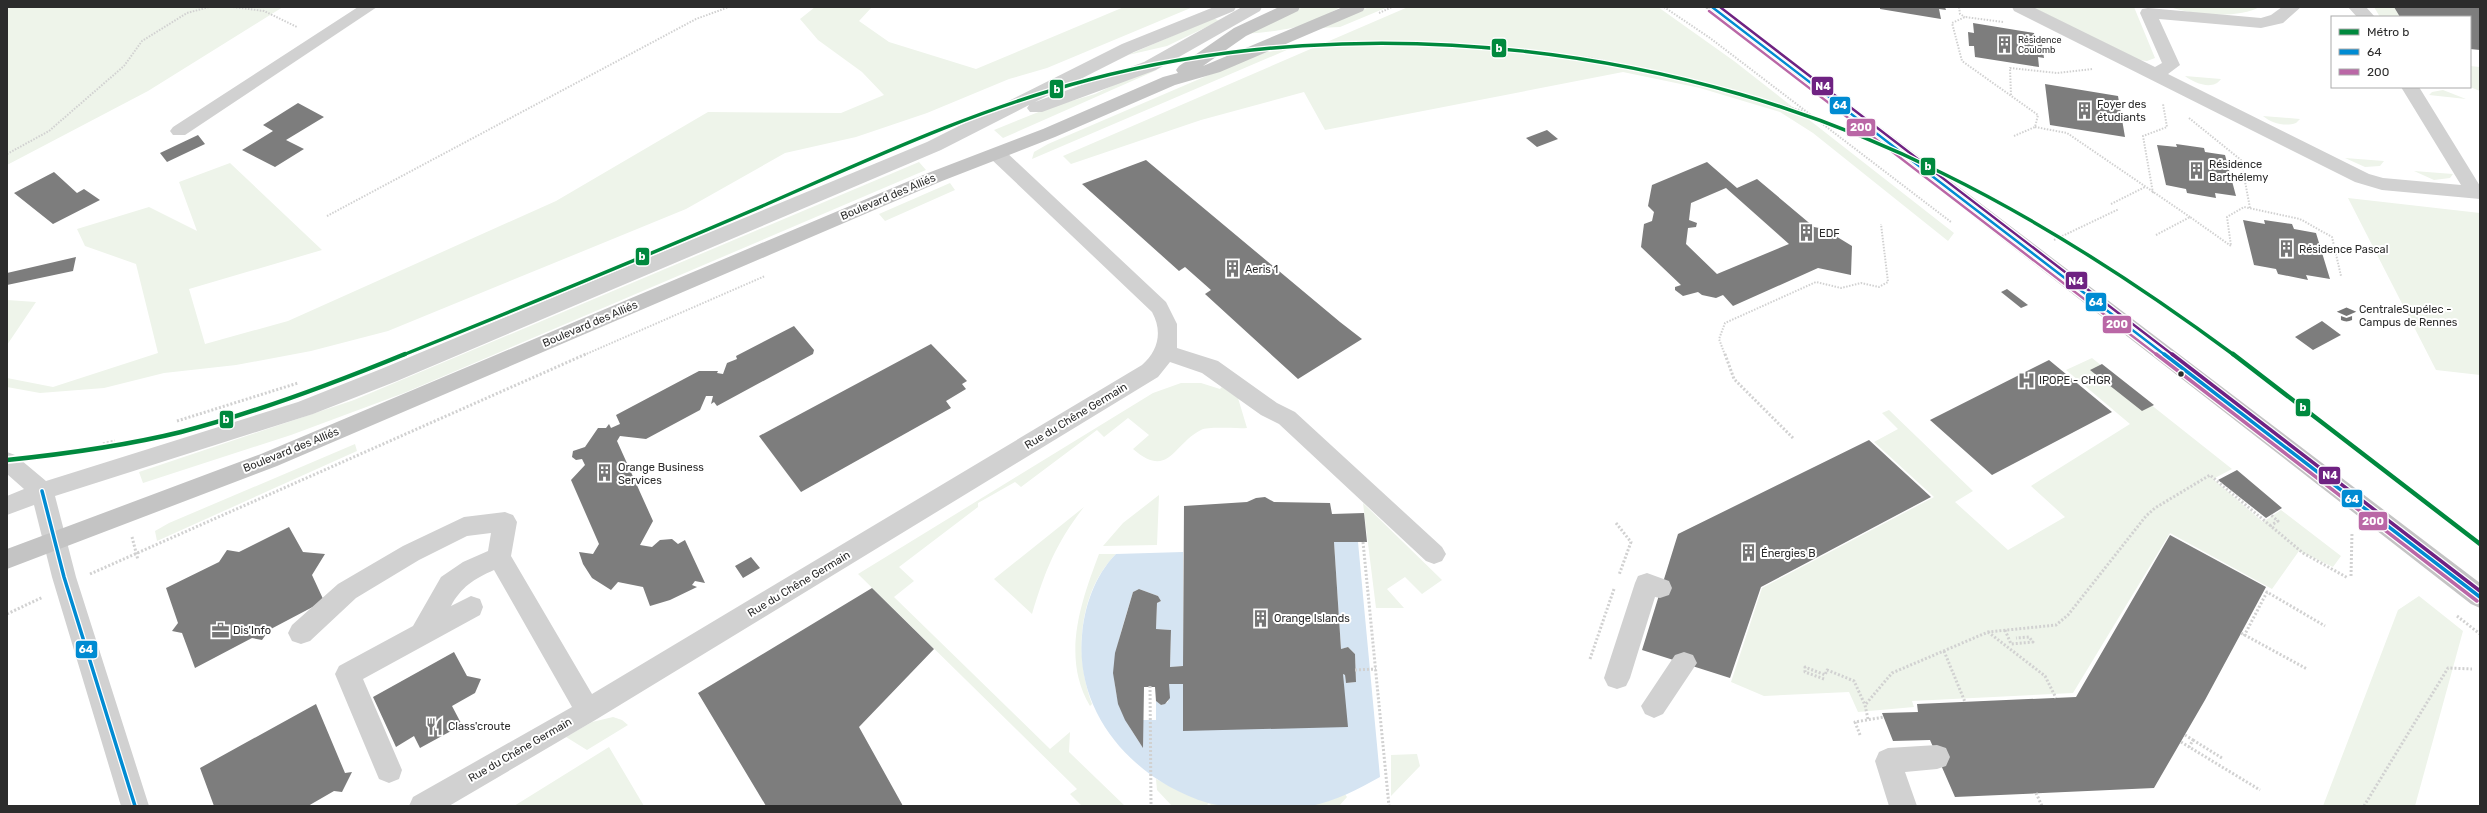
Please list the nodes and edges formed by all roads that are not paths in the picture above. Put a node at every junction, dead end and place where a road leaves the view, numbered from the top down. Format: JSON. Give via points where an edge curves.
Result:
{"nodes":[{"id":1,"x":369,"y":7,"type":"edge"},
{"id":2,"x":1228,"y":7,"type":"edge"},
{"id":3,"x":1254,"y":7,"type":"edge"},
{"id":4,"x":1292,"y":7,"type":"edge"},
{"id":5,"x":1357,"y":7,"type":"edge"},
{"id":6,"x":1712,"y":7,"type":"edge"},
{"id":7,"x":2020,"y":7,"type":"edge"},
{"id":8,"x":2293,"y":7,"type":"edge"},
{"id":9,"x":2356,"y":7,"type":"edge"},
{"id":10,"x":2147,"y":10,"type":"edge"},
{"id":11,"x":2366,"y":16,"type":"edge"},
{"id":12,"x":2157,"y":76,"type":"junction"},
{"id":13,"x":1170,"y":81,"type":"junction"},
{"id":14,"x":2411,"y":88,"type":"edge"},
{"id":15,"x":179,"y":131,"type":"dead end"},
{"id":16,"x":952,"y":139,"type":"junction"},
{"id":17,"x":997,"y":154,"type":"junction"},
{"id":18,"x":2478,"y":193,"type":"edge"},
{"id":19,"x":1166,"y":352,"type":"junction"},
{"id":20,"x":7,"y":461,"type":"edge"},
{"id":21,"x":42,"y":491,"type":"junction"},
{"id":22,"x":7,"y":506,"type":"edge"},
{"id":23,"x":53,"y":541,"type":"junction"},
{"id":24,"x":1434,"y":554,"type":"dead end"},
{"id":25,"x":499,"y":557,"type":"junction"},
{"id":26,"x":7,"y":559,"type":"edge"},
{"id":27,"x":1660,"y":588,"type":"dead end"},
{"id":28,"x":2480,"y":597,"type":"edge"},
{"id":29,"x":471,"y":607,"type":"dead end"},
{"id":30,"x":423,"y":632,"type":"junction"},
{"id":31,"x":301,"y":633,"type":"dead end"},
{"id":32,"x":1684,"y":663,"type":"dead end"},
{"id":33,"x":1616,"y":678,"type":"dead end"},
{"id":34,"x":1654,"y":706,"type":"dead end"},
{"id":35,"x":588,"y":711,"type":"junction"},
{"id":36,"x":1937,"y":757,"type":"dead end"},
{"id":37,"x":389,"y":770,"type":"dead end"},
{"id":38,"x":135,"y":806,"type":"edge"},
{"id":39,"x":423,"y":806,"type":"edge"},
{"id":40,"x":1903,"y":806,"type":"edge"}],
"edges":[{"from":1,"to":15,"type":"street"},
{"from":2,"to":16,"type":"street","via":[[1128,48]]},
{"from":3,"to":16,"type":"street","via":[[1150,66]]},
{"from":4,"to":13,"type":"main road","name":"Boulevard des Alliés","via":[[1240,32]]},
{"from":5,"to":13,"type":"main road","name":"Boulevard des Alliés","via":[[1214,68]]},
{"from":6,"to":28,"type":"main road"},
{"from":7,"to":12,"type":"street"},
{"from":8,"to":10,"type":"street","via":[[2276,19],[2261,23]]},
{"from":9,"to":11,"type":"street"},
{"from":10,"to":12,"type":"street","via":[[2171,65]]},
{"from":12,"to":18,"type":"street","via":[[2362,178],[2382,184]]},
{"from":13,"to":17,"type":"main road","name":"Boulevard des Alliés"},
{"from":14,"to":18,"type":"street"},
{"from":16,"to":21,"type":"street","via":[[338,396],[165,454]]},
{"from":17,"to":19,"type":"street","name":"Rue du Chêne Germain","via":[[1159,307],[1166,317],[1168,329]]},
{"from":17,"to":23,"type":"main road","name":"Boulevard des Alliés","via":[[928,180],[269,460]]},
{"from":19,"to":24,"type":"street","via":[[1210,367],[1269,409],[1287,418]]},
{"from":19,"to":35,"type":"street","name":"Rue du Chêne Germain","via":[[1160,364],[1150,372]]},
{"from":20,"to":21,"type":"street"},
{"from":21,"to":22,"type":"street"},
{"from":21,"to":23,"type":"street"},
{"from":23,"to":26,"type":"main road","name":"Boulevard des Alliés"},
{"from":23,"to":38,"type":"street"},
{"from":25,"to":30,"type":"street","via":[[472,569],[450,584]]},
{"from":25,"to":31,"type":"street","via":[[505,522],[464,527],[410,553],[347,591]]},
{"from":25,"to":35,"type":"street"},
{"from":27,"to":33,"type":"street","via":[[1647,583]]},
{"from":29,"to":30,"type":"street"},
{"from":30,"to":37,"type":"street","via":[[348,674]]},
{"from":32,"to":34,"type":"street"},
{"from":35,"to":39,"type":"street","name":"Rue du Chêne Germain"},
{"from":36,"to":40,"type":"street","via":[[1888,761]]}]}
